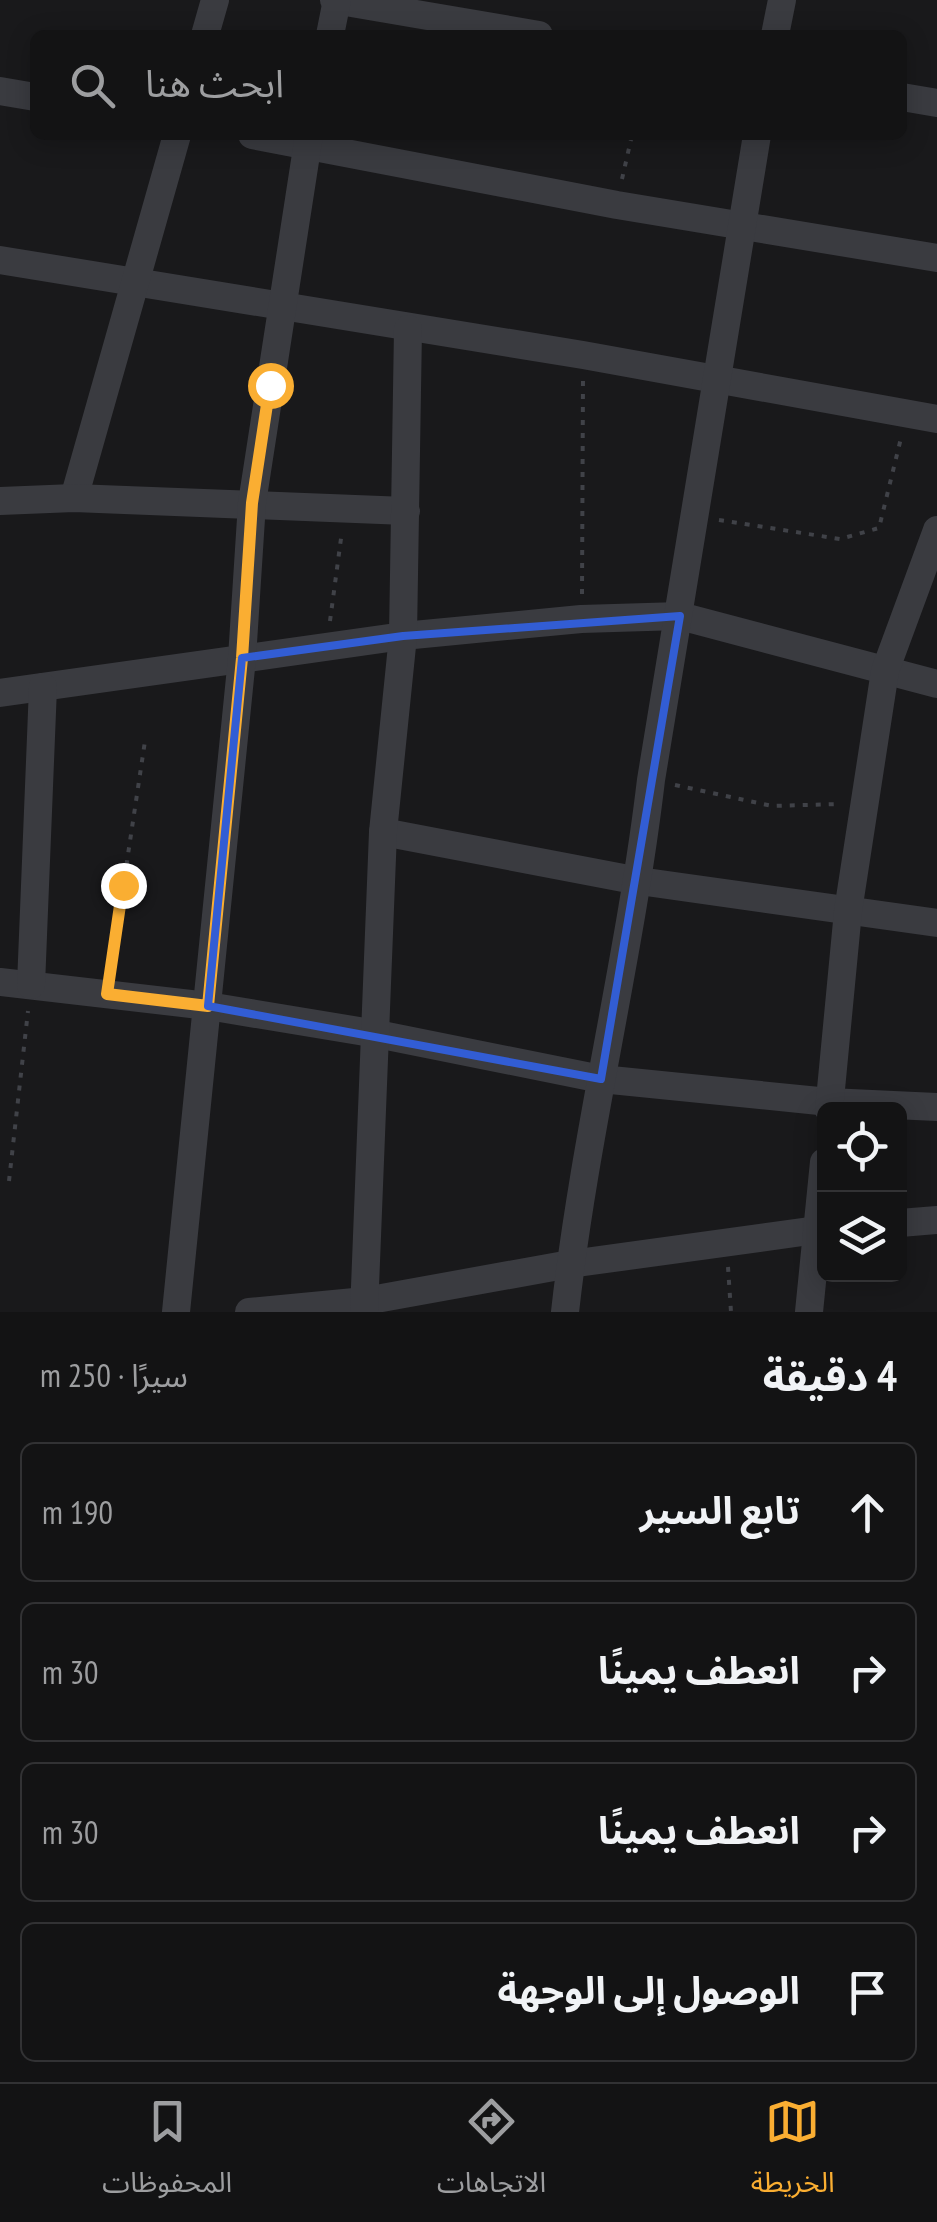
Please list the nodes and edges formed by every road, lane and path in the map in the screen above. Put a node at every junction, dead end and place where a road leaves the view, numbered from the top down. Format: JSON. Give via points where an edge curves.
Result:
{"nodes":[{"id":1,"x":215,"y":0,"type":"edge"},
{"id":2,"x":336,"y":0,"type":"edge"},
{"id":3,"x":782,"y":0,"type":"edge"},
{"id":4,"x":206,"y":30,"type":"edge"},
{"id":5,"x":331,"y":30,"type":"edge"},
{"id":6,"x":510,"y":30,"type":"edge"},
{"id":7,"x":775,"y":30,"type":"edge"},
{"id":8,"x":0,"y":91,"type":"edge"},
{"id":9,"x":30,"y":95,"type":"edge"},
{"id":10,"x":907,"y":98,"type":"edge"},
{"id":11,"x":937,"y":103,"type":"edge"},
{"id":12,"x":176,"y":140,"type":"edge"},
{"id":13,"x":307,"y":140,"type":"edge"},
{"id":14,"x":631,"y":140,"type":"edge"},
{"id":15,"x":756,"y":140,"type":"edge"},
{"id":16,"x":617,"y":204,"type":"junction"},
{"id":17,"x":742,"y":225,"type":"junction"},
{"id":18,"x":937,"y":258,"type":"edge"},
{"id":19,"x":0,"y":260,"type":"edge"},
{"id":20,"x":133,"y":283,"type":"junction"},
{"id":21,"x":282,"y":306,"type":"junction"},
{"id":22,"x":408,"y":329,"type":"junction"},
{"id":23,"x":583,"y":355,"type":"junction"},
{"id":24,"x":717,"y":380,"type":"junction"},
{"id":25,"x":907,"y":414,"type":"junction"},
{"id":26,"x":937,"y":419,"type":"edge"},
{"id":27,"x":74,"y":498,"type":"junction"},
{"id":28,"x":0,"y":502,"type":"edge"},
{"id":29,"x":252,"y":503,"type":"junction"},
{"id":30,"x":344,"y":509,"type":"junction"},
{"id":31,"x":406,"y":511,"type":"junction"},
{"id":32,"x":696,"y":516,"type":"junction"},
{"id":33,"x":937,"y":530,"type":"edge"},
{"id":34,"x":680,"y":616,"type":"junction"},
{"id":35,"x":582,"y":618,"type":"junction"},
{"id":36,"x":403,"y":636,"type":"junction"},
{"id":37,"x":326,"y":645,"type":"junction"},
{"id":38,"x":242,"y":658,"type":"junction"},
{"id":39,"x":885,"y":671,"type":"junction"},
{"id":40,"x":937,"y":684,"type":"edge"},
{"id":41,"x":43,"y":687,"type":"junction"},
{"id":42,"x":0,"y":693,"type":"edge"},
{"id":43,"x":145,"y":740,"type":"dead end"},
{"id":44,"x":651,"y":780,"type":"junction"},
{"id":45,"x":862,"y":808,"type":"junction"},
{"id":46,"x":383,"y":832,"type":"junction"},
{"id":47,"x":639,"y":881,"type":"junction"},
{"id":48,"x":848,"y":911,"type":"junction"},
{"id":49,"x":937,"y":924,"type":"edge"},
{"id":50,"x":0,"y":982,"type":"edge"},
{"id":51,"x":30,"y":986,"type":"junction"},
{"id":52,"x":107,"y":994,"type":"junction"},
{"id":53,"x":208,"y":1006,"type":"junction"},
{"id":54,"x":377,"y":1034,"type":"junction"},
{"id":55,"x":601,"y":1079,"type":"junction"},
{"id":56,"x":829,"y":1102,"type":"edge"},
{"id":57,"x":817,"y":1105,"type":"edge"},
{"id":58,"x":907,"y":1107,"type":"edge"},
{"id":59,"x":937,"y":1107,"type":"edge"},
{"id":60,"x":9,"y":1180,"type":"dead end"},
{"id":61,"x":937,"y":1220,"type":"edge"},
{"id":62,"x":907,"y":1222,"type":"edge"},
{"id":63,"x":817,"y":1230,"type":"edge"},
{"id":64,"x":727,"y":1242,"type":"junction"},
{"id":65,"x":817,"y":1261,"type":"edge"},
{"id":66,"x":570,"y":1264,"type":"junction"},
{"id":67,"x":364,"y":1306,"type":"edge"},
{"id":68,"x":176,"y":1312,"type":"edge"},
{"id":69,"x":249,"y":1312,"type":"edge"},
{"id":70,"x":565,"y":1312,"type":"edge"},
{"id":71,"x":731,"y":1312,"type":"edge"},
{"id":72,"x":809,"y":1312,"type":"edge"}],
"edges":[{"from":1,"to":4,"type":"street"},
{"from":2,"to":5,"type":"street"},
{"from":2,"to":6,"type":"street"},
{"from":3,"to":7,"type":"street"},
{"from":8,"to":9,"type":"street"},
{"from":10,"to":11,"type":"street"},
{"from":12,"to":20,"type":"street"},
{"from":13,"to":16,"type":"street"},
{"from":13,"to":21,"type":"street"},
{"from":14,"to":16,"type":"path"},
{"from":15,"to":17,"type":"street"},
{"from":16,"to":17,"type":"street"},
{"from":17,"to":18,"type":"street"},
{"from":17,"to":24,"type":"street"},
{"from":19,"to":20,"type":"street"},
{"from":20,"to":21,"type":"street"},
{"from":20,"to":27,"type":"street"},
{"from":21,"to":22,"type":"street"},
{"from":21,"to":29,"type":"street"},
{"from":22,"to":23,"type":"street"},
{"from":22,"to":31,"type":"street"},
{"from":23,"to":24,"type":"street"},
{"from":23,"to":35,"type":"path"},
{"from":24,"to":25,"type":"street"},
{"from":24,"to":32,"type":"street"},
{"from":25,"to":26,"type":"street"},
{"from":25,"to":32,"type":"path","via":[[879,528],[840,539]]},
{"from":27,"to":28,"type":"street"},
{"from":27,"to":29,"type":"street"},
{"from":29,"to":30,"type":"street"},
{"from":29,"to":38,"type":"street"},
{"from":30,"to":31,"type":"street"},
{"from":30,"to":37,"type":"path"},
{"from":31,"to":36,"type":"street"},
{"from":32,"to":34,"type":"street"},
{"from":33,"to":39,"type":"street"},
{"from":34,"to":35,"type":"street"},
{"from":34,"to":39,"type":"street"},
{"from":34,"to":44,"type":"street"},
{"from":35,"to":36,"type":"street"},
{"from":36,"to":37,"type":"street"},
{"from":36,"to":46,"type":"street"},
{"from":37,"to":38,"type":"street"},
{"from":38,"to":41,"type":"street"},
{"from":38,"to":53,"type":"street"},
{"from":39,"to":40,"type":"street"},
{"from":39,"to":45,"type":"street"},
{"from":41,"to":42,"type":"street"},
{"from":41,"to":51,"type":"street"},
{"from":43,"to":52,"type":"path"},
{"from":44,"to":45,"type":"path","via":[[772,806],[828,802]]},
{"from":44,"to":47,"type":"street"},
{"from":45,"to":48,"type":"street"},
{"from":46,"to":47,"type":"street"},
{"from":46,"to":54,"type":"street"},
{"from":47,"to":48,"type":"street"},
{"from":47,"to":55,"type":"street"},
{"from":48,"to":49,"type":"street"},
{"from":48,"to":56,"type":"street"},
{"from":50,"to":51,"type":"street"},
{"from":51,"to":52,"type":"street"},
{"from":51,"to":60,"type":"path"},
{"from":52,"to":53,"type":"street"},
{"from":53,"to":54,"type":"street"},
{"from":53,"to":68,"type":"street"},
{"from":54,"to":55,"type":"street"},
{"from":54,"to":67,"type":"street"},
{"from":55,"to":57,"type":"street"},
{"from":55,"to":66,"type":"street"},
{"from":58,"to":59,"type":"street"},
{"from":61,"to":62,"type":"street"},
{"from":63,"to":64,"type":"street"},
{"from":64,"to":66,"type":"street"},
{"from":64,"to":71,"type":"path"},
{"from":65,"to":72,"type":"street"},
{"from":66,"to":67,"type":"street"},
{"from":66,"to":70,"type":"street"},
{"from":67,"to":69,"type":"street"}]}
